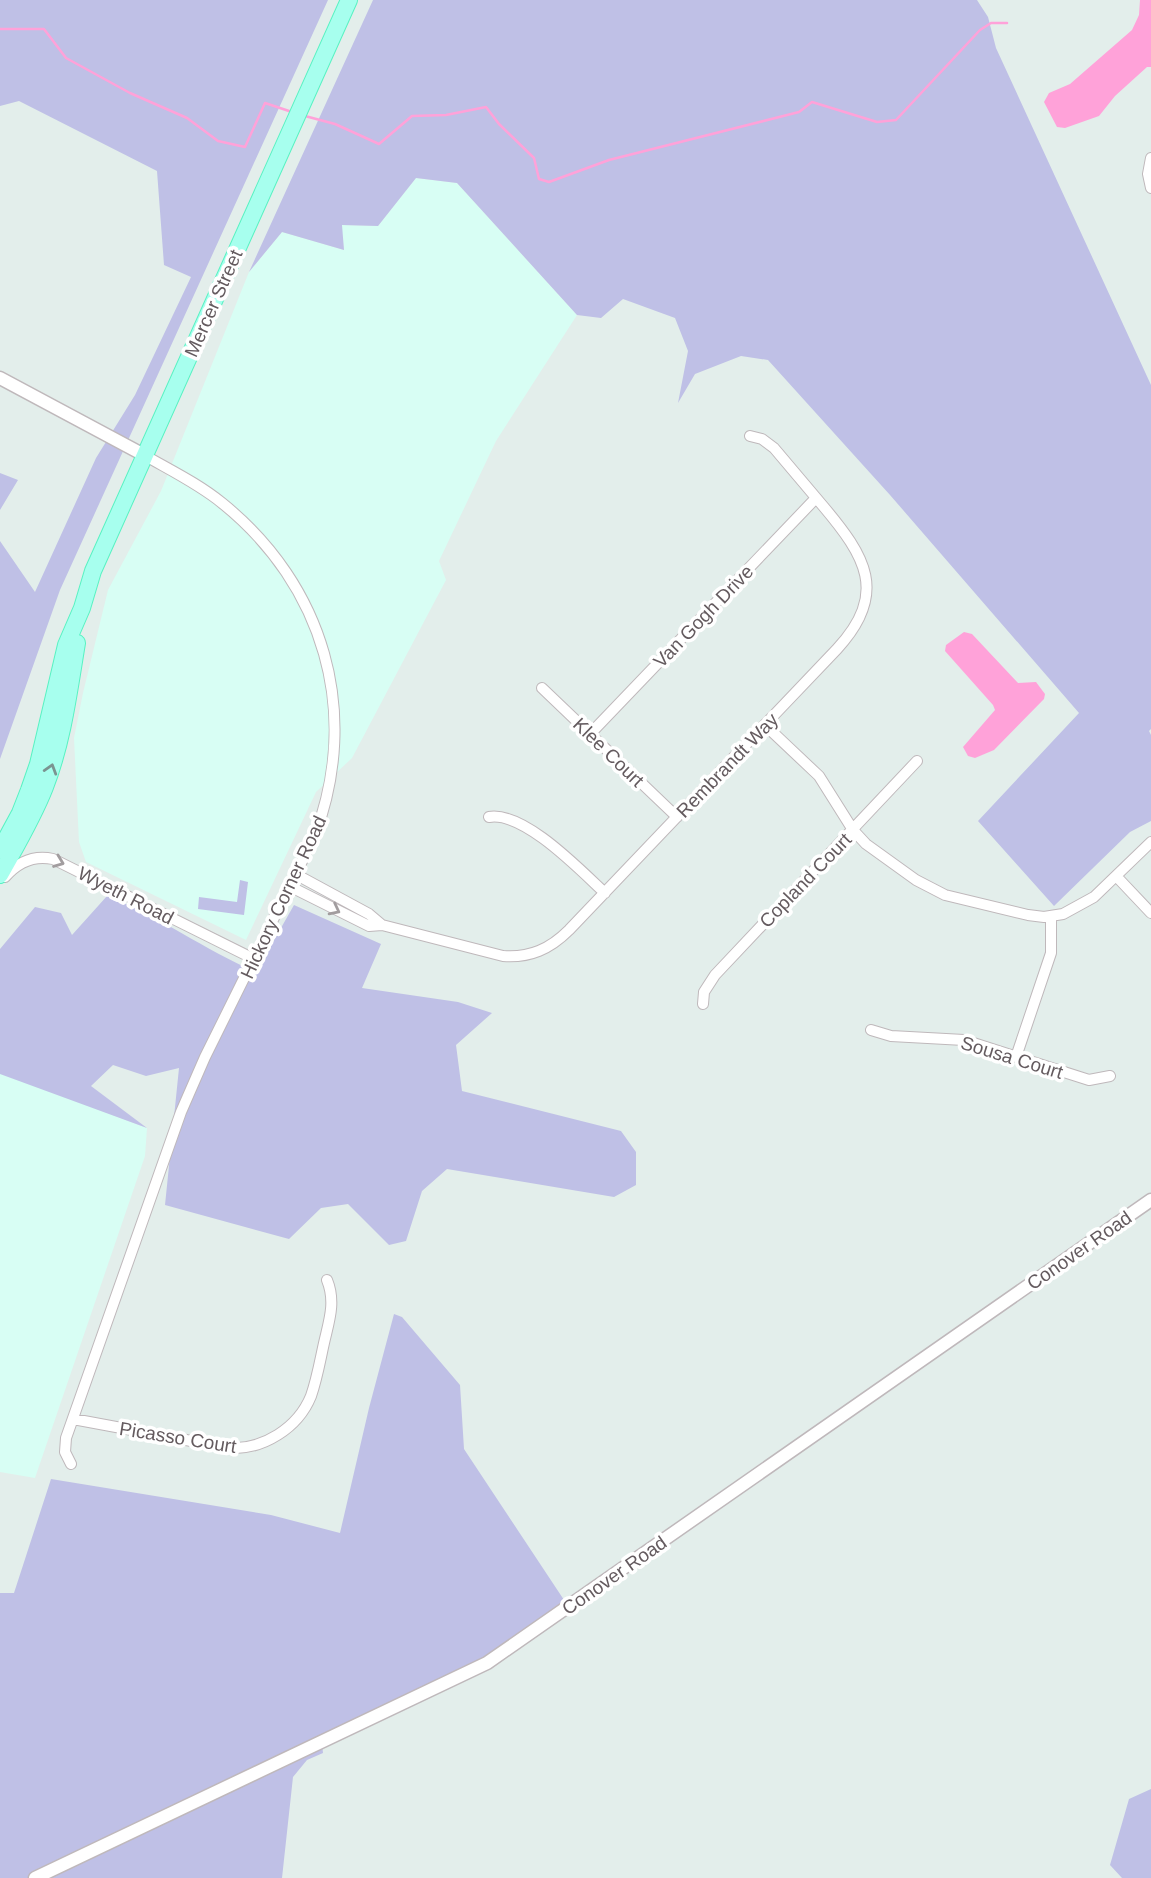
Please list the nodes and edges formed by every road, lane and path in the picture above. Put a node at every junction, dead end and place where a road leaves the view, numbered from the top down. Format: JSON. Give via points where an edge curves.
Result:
{"nodes":[{"id":1,"x":349,"y":0,"type":"edge"},
{"id":2,"x":1151,"y":158,"type":"edge"},
{"id":3,"x":1151,"y":188,"type":"edge"},
{"id":4,"x":0,"y":378,"type":"edge"},
{"id":5,"x":750,"y":436,"type":"dead end"},
{"id":6,"x":144,"y":455,"type":"junction"},
{"id":7,"x":816,"y":498,"type":"junction"},
{"id":8,"x":82,"y":608,"type":"junction"},
{"id":9,"x":542,"y":688,"type":"dead end"},
{"id":10,"x":765,"y":725,"type":"junction"},
{"id":11,"x":590,"y":734,"type":"junction"},
{"id":12,"x":917,"y":761,"type":"dead end"},
{"id":13,"x":489,"y":817,"type":"dead end"},
{"id":14,"x":677,"y":817,"type":"junction"},
{"id":15,"x":853,"y":830,"type":"junction"},
{"id":16,"x":1151,"y":842,"type":"edge"},
{"id":17,"x":0,"y":850,"type":"edge"},
{"id":18,"x":0,"y":874,"type":"edge"},
{"id":19,"x":297,"y":875,"type":"junction"},
{"id":20,"x":1116,"y":876,"type":"junction"},
{"id":21,"x":0,"y":882,"type":"edge"},
{"id":22,"x":291,"y":887,"type":"junction"},
{"id":23,"x":605,"y":893,"type":"junction"},
{"id":24,"x":1151,"y":913,"type":"edge"},
{"id":25,"x":1051,"y":916,"type":"junction"},
{"id":26,"x":382,"y":925,"type":"junction"},
{"id":27,"x":254,"y":959,"type":"junction"},
{"id":28,"x":702,"y":1004,"type":"dead end"},
{"id":29,"x":871,"y":1030,"type":"dead end"},
{"id":30,"x":1016,"y":1057,"type":"junction"},
{"id":31,"x":1110,"y":1076,"type":"dead end"},
{"id":32,"x":1151,"y":1200,"type":"edge"},
{"id":33,"x":327,"y":1280,"type":"dead end"},
{"id":34,"x":73,"y":1419,"type":"junction"},
{"id":35,"x":71,"y":1464,"type":"dead end"},
{"id":36,"x":35,"y":1878,"type":"edge"}],
"edges":[{"from":1,"to":6,"type":"main road","name":"Mercer Street"},
{"from":2,"to":3,"type":"street"},
{"from":4,"to":6,"type":"street","name":"Hickory Corner Road"},
{"from":5,"to":7,"type":"street","name":"Rembrandt Way","via":[[769,443]]},
{"from":6,"to":8,"type":"main road","name":"Mercer Street"},
{"from":6,"to":19,"type":"street","name":"Hickory Corner Road","via":[[210,494],[250,528],[289,577],[321,640],[332,689],[333,765],[323,813]]},
{"from":7,"to":10,"type":"street","name":"Rembrandt Way","via":[[859,553],[865,574],[864,605],[850,635]]},
{"from":7,"to":11,"type":"street","name":"Van Gogh Drive"},
{"from":8,"to":17,"type":"main road","name":"Mercer Street","via":[[66,645],[38,764]]},
{"from":18,"to":8,"type":"main road","name":"Mercer Street","one_way":true,"via":[[34,812],[59,742]]},
{"from":9,"to":11,"type":"street","name":"Klee Court"},
{"from":10,"to":14,"type":"street","name":"Rembrandt Way"},
{"from":10,"to":15,"type":"street","via":[[819,776]]},
{"from":11,"to":14,"type":"street","name":"Klee Court"},
{"from":12,"to":15,"type":"street","name":"Copland Court"},
{"from":13,"to":23,"type":"street","via":[[516,821],[561,852]]},
{"from":14,"to":23,"type":"street","name":"Rembrandt Way"},
{"from":15,"to":25,"type":"street","via":[[880,855],[938,892],[1028,915]]},
{"from":15,"to":28,"type":"street","name":"Copland Court","via":[[715,975]]},
{"from":16,"to":20,"type":"street"},
{"from":19,"to":22,"type":"street","name":"Hickory Corner Road"},
{"from":19,"to":26,"type":"street","name":"Rembrandt Way"},
{"from":20,"to":24,"type":"street"},
{"from":20,"to":25,"type":"street","via":[[1084,904]]},
{"from":21,"to":27,"type":"street","name":"Wyeth Road","one_way":true,"via":[[27,860],[54,859]]},
{"from":22,"to":26,"type":"street","name":"Rembrandt Way","one_way":true,"via":[[365,925]]},
{"from":22,"to":27,"type":"street","name":"Hickory Corner Road"},
{"from":23,"to":26,"type":"street","name":"Rembrandt Way","via":[[553,944],[519,956],[457,946]]},
{"from":25,"to":30,"type":"street","via":[[1051,953]]},
{"from":27,"to":34,"type":"street","name":"Hickory Corner Road","via":[[181,1112]]},
{"from":29,"to":30,"type":"street","name":"Sousa Court","via":[[891,1036],[964,1040]]},
{"from":30,"to":31,"type":"street","name":"Sousa Court","via":[[1089,1080]]},
{"from":32,"to":36,"type":"street","name":"Conover Road","via":[[487,1663]]},
{"from":33,"to":34,"type":"street","name":"Picasso Court","via":[[332,1306],[311,1396],[297,1419],[278,1435],[255,1445],[229,1448]]},
{"from":34,"to":35,"type":"street","name":"Hickory Corner Road","via":[[65,1452]]}]}
